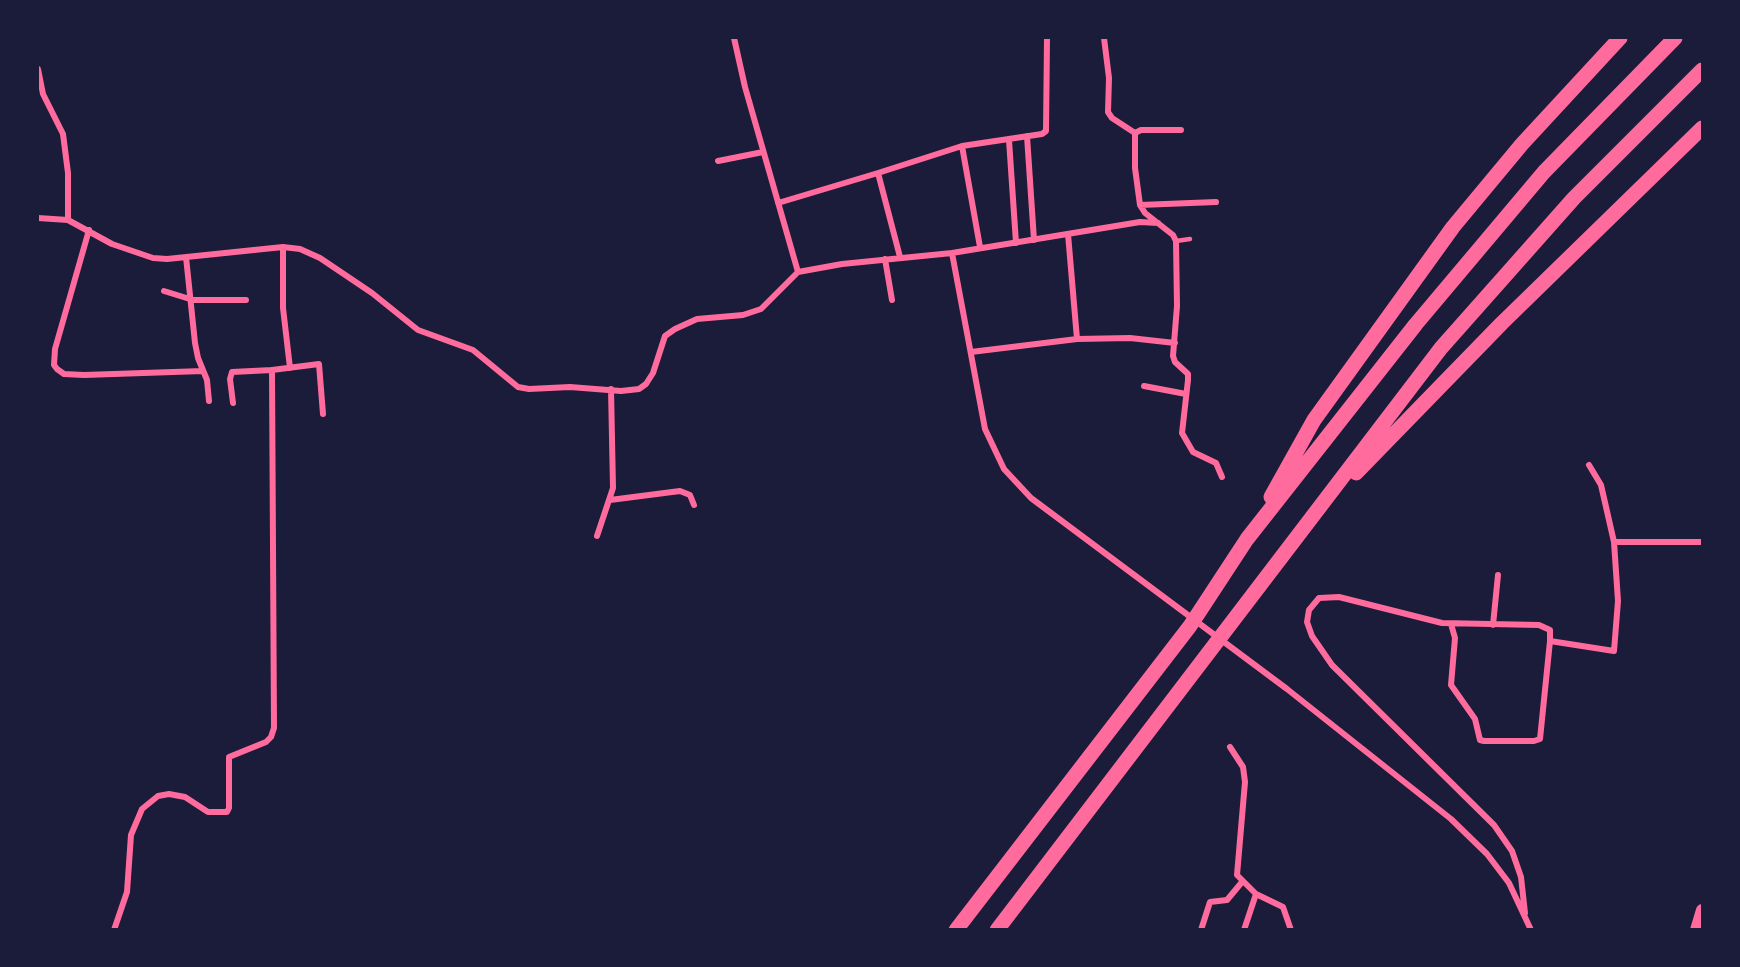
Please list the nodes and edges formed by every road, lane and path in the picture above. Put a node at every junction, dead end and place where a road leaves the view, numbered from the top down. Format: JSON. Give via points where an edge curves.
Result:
{"nodes":[{"id":1,"x":734,"y":38,"type":"edge"},
{"id":2,"x":1047,"y":38,"type":"edge"},
{"id":3,"x":1104,"y":38,"type":"edge"},
{"id":4,"x":1620,"y":38,"type":"edge"},
{"id":5,"x":1675,"y":38,"type":"edge"},
{"id":6,"x":38,"y":69,"type":"edge"},
{"id":7,"x":1702,"y":70,"type":"edge"},
{"id":8,"x":1702,"y":128,"type":"edge"},
{"id":9,"x":1181,"y":130,"type":"dead end"},
{"id":10,"x":1135,"y":133,"type":"junction"},
{"id":11,"x":1028,"y":136,"type":"junction"},
{"id":12,"x":1009,"y":140,"type":"junction"},
{"id":13,"x":962,"y":146,"type":"junction"},
{"id":14,"x":763,"y":152,"type":"junction"},
{"id":15,"x":718,"y":161,"type":"dead end"},
{"id":16,"x":878,"y":173,"type":"junction"},
{"id":17,"x":1216,"y":202,"type":"dead end"},
{"id":18,"x":778,"y":203,"type":"junction"},
{"id":19,"x":1140,"y":206,"type":"junction"},
{"id":20,"x":38,"y":218,"type":"edge"},
{"id":21,"x":68,"y":220,"type":"junction"},
{"id":22,"x":1158,"y":223,"type":"junction"},
{"id":23,"x":89,"y":230,"type":"junction"},
{"id":24,"x":1068,"y":234,"type":"junction"},
{"id":25,"x":1191,"y":239,"type":"dead end"},
{"id":26,"x":1034,"y":240,"type":"junction"},
{"id":27,"x":1176,"y":241,"type":"junction"},
{"id":28,"x":1016,"y":243,"type":"junction"},
{"id":29,"x":283,"y":247,"type":"junction"},
{"id":30,"x":980,"y":247,"type":"junction"},
{"id":31,"x":952,"y":253,"type":"junction"},
{"id":32,"x":186,"y":257,"type":"junction"},
{"id":33,"x":900,"y":257,"type":"junction"},
{"id":34,"x":885,"y":259,"type":"junction"},
{"id":35,"x":798,"y":272,"type":"junction"},
{"id":36,"x":164,"y":291,"type":"dead end"},
{"id":37,"x":193,"y":300,"type":"junction"},
{"id":38,"x":246,"y":300,"type":"dead end"},
{"id":39,"x":892,"y":300,"type":"dead end"},
{"id":40,"x":1077,"y":339,"type":"junction"},
{"id":41,"x":1175,"y":343,"type":"junction"},
{"id":42,"x":971,"y":352,"type":"junction"},
{"id":43,"x":290,"y":368,"type":"junction"},
{"id":44,"x":272,"y":370,"type":"junction"},
{"id":45,"x":203,"y":371,"type":"junction"},
{"id":46,"x":1144,"y":386,"type":"dead end"},
{"id":47,"x":611,"y":389,"type":"junction"},
{"id":48,"x":1186,"y":394,"type":"junction"},
{"id":49,"x":209,"y":401,"type":"dead end"},
{"id":50,"x":233,"y":403,"type":"dead end"},
{"id":51,"x":323,"y":414,"type":"dead end"},
{"id":52,"x":1589,"y":465,"type":"dead end"},
{"id":53,"x":1222,"y":477,"type":"dead end"},
{"id":54,"x":610,"y":500,"type":"junction"},
{"id":55,"x":694,"y":505,"type":"dead end"},
{"id":56,"x":1309,"y":523,"type":"junction"},
{"id":57,"x":597,"y":536,"type":"dead end"},
{"id":58,"x":1247,"y":538,"type":"junction"},
{"id":59,"x":1614,"y":542,"type":"junction"},
{"id":60,"x":1702,"y":542,"type":"edge"},
{"id":61,"x":1498,"y":574,"type":"dead end"},
{"id":62,"x":1451,"y":624,"type":"junction"},
{"id":63,"x":1493,"y":625,"type":"junction"},
{"id":64,"x":1550,"y":641,"type":"junction"},
{"id":65,"x":1230,"y":747,"type":"dead end"},
{"id":66,"x":1242,"y":882,"type":"junction"},
{"id":67,"x":1256,"y":894,"type":"junction"},
{"id":68,"x":1702,"y":910,"type":"edge"},
{"id":69,"x":1526,"y":920,"type":"junction"},
{"id":70,"x":114,"y":930,"type":"edge"},
{"id":71,"x":956,"y":930,"type":"edge"},
{"id":72,"x":998,"y":930,"type":"edge"},
{"id":73,"x":1201,"y":930,"type":"edge"},
{"id":74,"x":1244,"y":930,"type":"edge"},
{"id":75,"x":1291,"y":930,"type":"edge"},
{"id":76,"x":1531,"y":930,"type":"edge"},
{"id":77,"x":1696,"y":930,"type":"edge"}],
"edges":[{"from":1,"to":14,"type":"street"},
{"from":2,"to":11,"type":"street","via":[[1046,131]]},
{"from":3,"to":10,"type":"street","via":[[1108,112]]},
{"from":4,"to":58,"type":"highway","via":[[1522,144],[1453,227],[1314,420]]},
{"from":5,"to":58,"type":"highway","via":[[1544,172],[1416,324]]},
{"from":6,"to":21,"type":"street","via":[[43,94],[63,134]]},
{"from":7,"to":56,"type":"highway","via":[[1574,198],[1441,348]]},
{"from":8,"to":56,"type":"highway","via":[[1502,323]]},
{"from":9,"to":10,"type":"street"},
{"from":10,"to":19,"type":"street"},
{"from":11,"to":12,"type":"street"},
{"from":11,"to":26,"type":"street"},
{"from":12,"to":13,"type":"street"},
{"from":12,"to":28,"type":"street"},
{"from":13,"to":16,"type":"street"},
{"from":13,"to":30,"type":"street"},
{"from":14,"to":15,"type":"street"},
{"from":14,"to":18,"type":"street"},
{"from":16,"to":18,"type":"street"},
{"from":16,"to":33,"type":"street"},
{"from":17,"to":19,"type":"street"},
{"from":18,"to":35,"type":"street"},
{"from":19,"to":22,"type":"street"},
{"from":20,"to":21,"type":"street"},
{"from":21,"to":23,"type":"street"},
{"from":22,"to":24,"type":"street","via":[[1140,222]]},
{"from":22,"to":27,"type":"street"},
{"from":23,"to":32,"type":"street","via":[[112,244],[153,258]]},
{"from":23,"to":45,"type":"street","via":[[54,366],[64,374],[84,375]]},
{"from":24,"to":26,"type":"street"},
{"from":24,"to":40,"type":"street"},
{"from":25,"to":27,"type":"lane"},
{"from":26,"to":28,"type":"street"},
{"from":27,"to":41,"type":"street"},
{"from":28,"to":30,"type":"street"},
{"from":29,"to":32,"type":"street"},
{"from":29,"to":43,"type":"street","via":[[283,308]]},
{"from":29,"to":47,"type":"street","via":[[310,252],[372,293],[418,330],[473,350],[518,387]]},
{"from":30,"to":31,"type":"street"},
{"from":31,"to":33,"type":"street"},
{"from":31,"to":42,"type":"street"},
{"from":32,"to":37,"type":"street"},
{"from":33,"to":34,"type":"street"},
{"from":34,"to":35,"type":"street"},
{"from":34,"to":39,"type":"street"},
{"from":35,"to":47,"type":"street","via":[[761,309],[743,315],[698,319],[675,329],[665,336],[646,384],[631,391]]},
{"from":36,"to":37,"type":"street"},
{"from":37,"to":38,"type":"street"},
{"from":37,"to":45,"type":"street","via":[[195,343]]},
{"from":40,"to":41,"type":"street"},
{"from":40,"to":42,"type":"street"},
{"from":41,"to":48,"type":"street","via":[[1175,362],[1188,374]]},
{"from":42,"to":69,"type":"street","via":[[985,429],[1004,469],[1032,498],[1287,689],[1458,826],[1509,883]]},
{"from":43,"to":44,"type":"street"},
{"from":43,"to":51,"type":"street","via":[[319,364]]},
{"from":44,"to":50,"type":"street","via":[[232,372]]},
{"from":44,"to":70,"type":"street","via":[[274,729],[266,742],[229,757],[227,812],[208,812],[185,797],[169,794],[158,796],[142,809],[132,836],[127,892]]},
{"from":45,"to":49,"type":"street"},
{"from":46,"to":48,"type":"street"},
{"from":47,"to":54,"type":"street"},
{"from":48,"to":53,"type":"street","via":[[1182,433],[1186,444],[1193,452],[1216,463]]},
{"from":52,"to":59,"type":"street","via":[[1601,485]]},
{"from":54,"to":55,"type":"street","via":[[680,491],[690,495]]},
{"from":54,"to":57,"type":"street"},
{"from":56,"to":72,"type":"highway"},
{"from":58,"to":71,"type":"highway","via":[[1190,626]]},
{"from":59,"to":60,"type":"street"},
{"from":59,"to":64,"type":"street","via":[[1618,601],[1614,651]]},
{"from":61,"to":63,"type":"street"},
{"from":62,"to":63,"type":"street"},
{"from":62,"to":64,"type":"street","via":[[1455,638],[1451,685],[1475,718],[1480,740],[1484,741],[1540,739]]},
{"from":62,"to":69,"type":"street","via":[[1339,597],[1319,598],[1309,610],[1306,622],[1332,665],[1494,825],[1512,851],[1521,877]]},
{"from":63,"to":64,"type":"street","via":[[1539,625],[1550,630]]},
{"from":65,"to":66,"type":"street","via":[[1243,767],[1245,782],[1236,867]]},
{"from":66,"to":67,"type":"street"},
{"from":66,"to":73,"type":"street","via":[[1227,900],[1210,902]]},
{"from":67,"to":74,"type":"street"},
{"from":67,"to":75,"type":"street","via":[[1283,907]]},
{"from":68,"to":77,"type":"main road"},
{"from":69,"to":76,"type":"street"}]}
